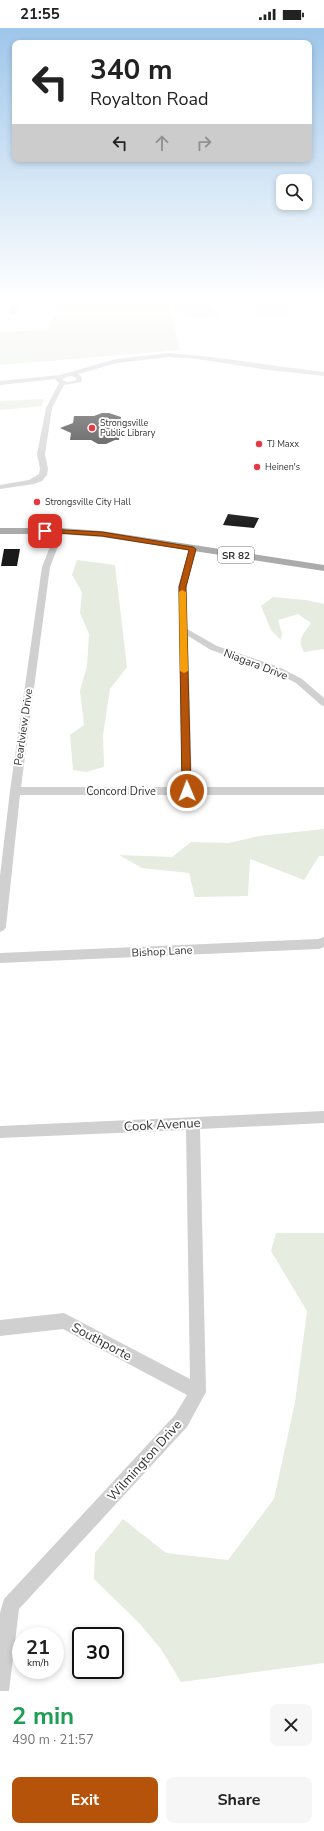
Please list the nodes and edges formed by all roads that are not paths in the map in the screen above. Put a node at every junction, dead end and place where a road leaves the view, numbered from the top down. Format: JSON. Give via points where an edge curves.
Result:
{"nodes":[{"id":1,"x":71,"y":375,"type":"edge"},
{"id":2,"x":73,"y":375,"type":"edge"},
{"id":3,"x":83,"y":375,"type":"edge"},
{"id":4,"x":80,"y":378,"type":"junction"},
{"id":5,"x":60,"y":380,"type":"junction"},
{"id":6,"x":0,"y":383,"type":"edge"},
{"id":7,"x":70,"y":384,"type":"junction"},
{"id":8,"x":58,"y":391,"type":"junction"},
{"id":9,"x":0,"y":487,"type":"edge"},
{"id":10,"x":0,"y":531,"type":"edge"},
{"id":11,"x":60,"y":531,"type":"junction"},
{"id":12,"x":193,"y":549,"type":"junction"},
{"id":13,"x":324,"y":568,"type":"edge"},
{"id":14,"x":183,"y":630,"type":"junction"},
{"id":15,"x":324,"y":703,"type":"edge"},
{"id":16,"x":15,"y":791,"type":"junction"},
{"id":17,"x":187,"y":791,"type":"junction"},
{"id":18,"x":324,"y":791,"type":"edge"},
{"id":19,"x":0,"y":927,"type":"edge"},
{"id":20,"x":324,"y":942,"type":"edge"},
{"id":21,"x":0,"y":958,"type":"edge"},
{"id":22,"x":324,"y":1117,"type":"edge"},
{"id":23,"x":193,"y":1122,"type":"junction"},
{"id":24,"x":0,"y":1132,"type":"edge"},
{"id":25,"x":0,"y":1328,"type":"edge"},
{"id":26,"x":198,"y":1392,"type":"junction"},
{"id":27,"x":0,"y":1691,"type":"edge"}],
"edges":[{"from":1,"to":5,"type":"street"},
{"from":2,"to":4,"type":"street"},
{"from":3,"to":4,"type":"street"},
{"from":4,"to":7,"type":"street"},
{"from":5,"to":6,"type":"street"},
{"from":5,"to":7,"type":"street"},
{"from":5,"to":8,"type":"street"},
{"from":7,"to":8,"type":"street"},
{"from":8,"to":9,"type":"street","via":[[50,404],[44,435],[41,454],[43,474],[32,482]]},
{"from":10,"to":11,"type":"main road","number":"SR 82"},
{"from":11,"to":12,"type":"main road","number":"SR 82","via":[[102,534]]},
{"from":11,"to":16,"type":"street","name":"Pearlview Drive","via":[[46,568]]},
{"from":12,"to":13,"type":"main road","number":"SR 82"},
{"from":12,"to":14,"type":"street","via":[[182,587]]},
{"from":14,"to":15,"type":"street","name":"Niagara Drive","via":[[214,648],[276,669],[299,681]]},
{"from":14,"to":17,"type":"street"},
{"from":16,"to":17,"type":"street","name":"Concord Drive"},
{"from":16,"to":19,"type":"street","name":"Pearlview Drive"},
{"from":17,"to":18,"type":"street","name":"Concord Drive"},
{"from":20,"to":21,"type":"street","name":"Bishop Lane"},
{"from":22,"to":23,"type":"street","name":"Cook Avenue"},
{"from":23,"to":24,"type":"street","name":"Cook Avenue"},
{"from":23,"to":26,"type":"street"},
{"from":25,"to":26,"type":"street","name":"Southporte","via":[[64,1321]]},
{"from":26,"to":27,"type":"street","name":"Wilmington Drive","via":[[181,1421],[10,1605]]}]}
